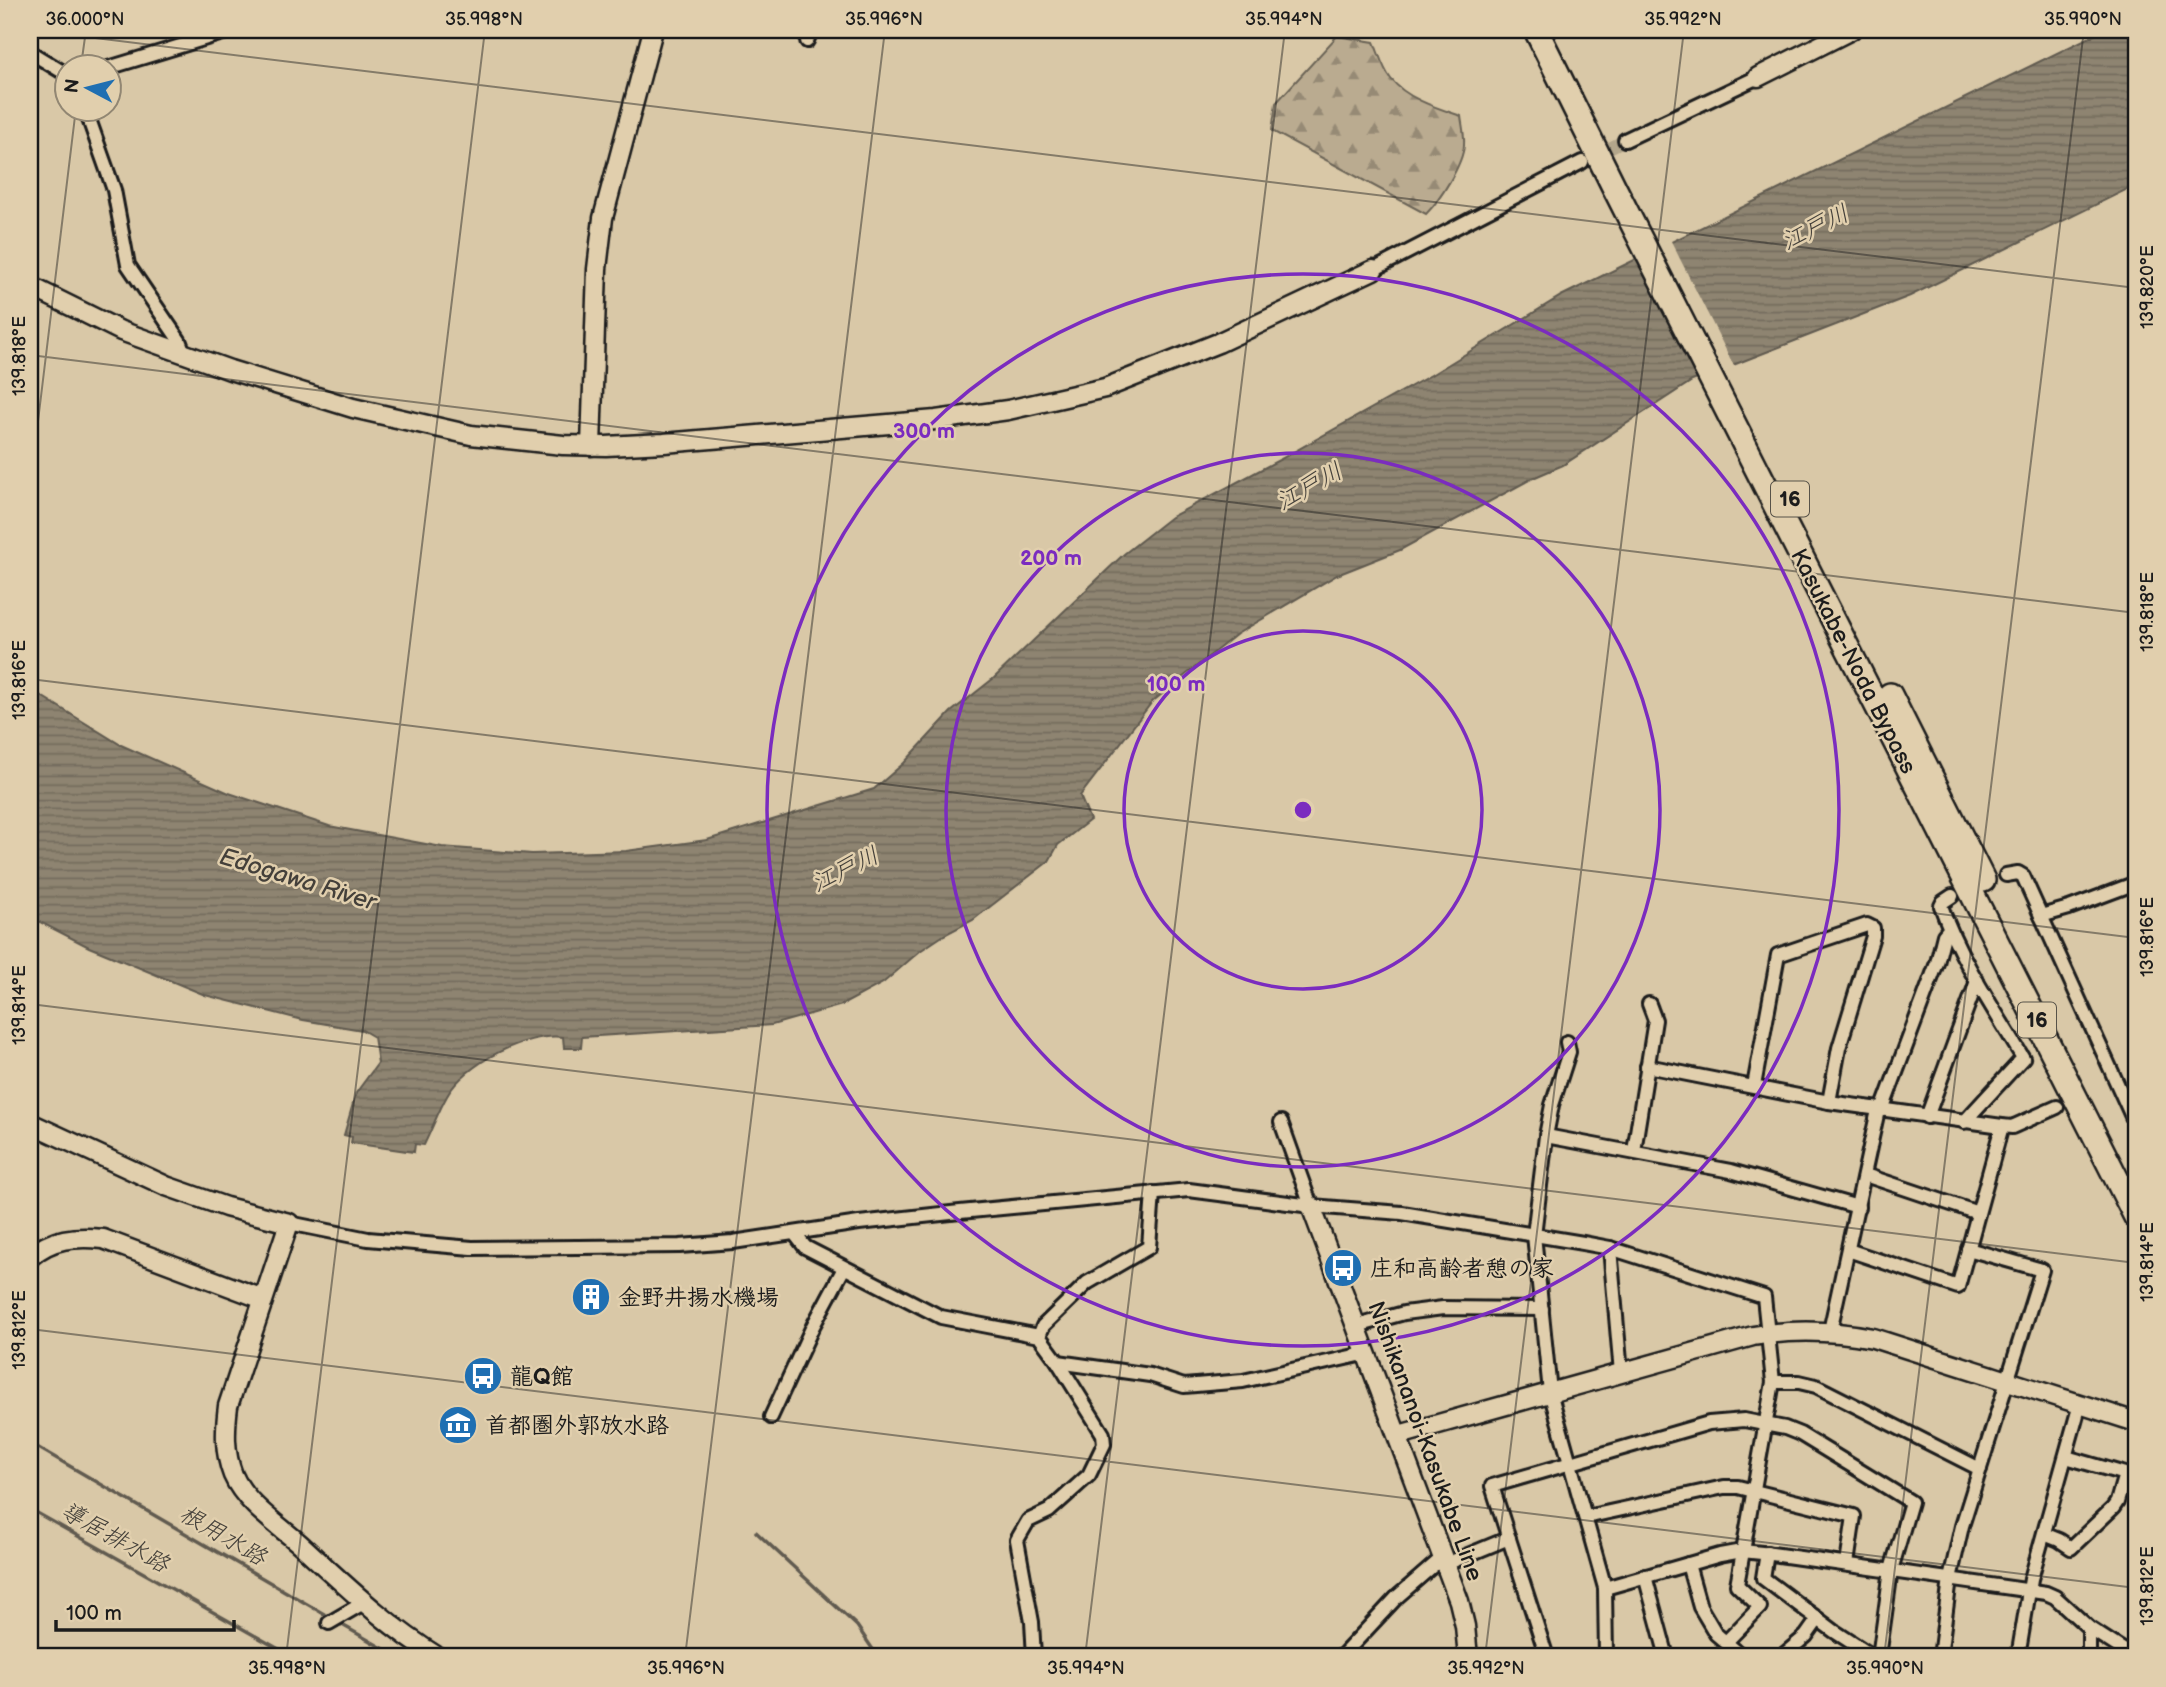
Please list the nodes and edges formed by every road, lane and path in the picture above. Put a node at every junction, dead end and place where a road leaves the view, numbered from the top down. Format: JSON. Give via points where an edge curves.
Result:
{"nodes":[{"id":1,"x":233,"y":30,"type":"edge"},
{"id":2,"x":653,"y":30,"type":"edge"},
{"id":3,"x":1536,"y":30,"type":"edge"},
{"id":4,"x":1554,"y":30,"type":"edge"},
{"id":5,"x":1851,"y":30,"type":"edge"},
{"id":6,"x":30,"y":52,"type":"edge"},
{"id":7,"x":122,"y":64,"type":"edge"},
{"id":8,"x":52,"y":65,"type":"edge"},
{"id":9,"x":1758,"y":77,"type":"joint"},
{"id":10,"x":90,"y":122,"type":"edge"},
{"id":11,"x":1625,"y":141,"type":"tunnel mouth"},
{"id":12,"x":1582,"y":162,"type":"tunnel mouth"},
{"id":13,"x":1621,"y":186,"type":"junction"},
{"id":14,"x":1373,"y":270,"type":"joint"},
{"id":15,"x":30,"y":286,"type":"edge"},
{"id":16,"x":184,"y":353,"type":"junction"},
{"id":17,"x":592,"y":446,"type":"junction"},
{"id":18,"x":1944,"y":819,"type":"junction"},
{"id":19,"x":2006,"y":875,"type":"dead end"},
{"id":20,"x":2136,"y":883,"type":"edge"},
{"id":21,"x":1952,"y":896,"type":"dead end"},
{"id":22,"x":2041,"y":916,"type":"junction"},
{"id":23,"x":1949,"y":929,"type":"junction"},
{"id":24,"x":1978,"y":981,"type":"junction"},
{"id":25,"x":1649,"y":1004,"type":"dead end"},
{"id":26,"x":1567,"y":1042,"type":"dead end"},
{"id":27,"x":1647,"y":1066,"type":"junction"},
{"id":28,"x":1754,"y":1086,"type":"junction"},
{"id":29,"x":1829,"y":1102,"type":"junction"},
{"id":30,"x":2056,"y":1107,"type":"dead end"},
{"id":31,"x":1880,"y":1110,"type":"junction"},
{"id":32,"x":1927,"y":1117,"type":"junction"},
{"id":33,"x":1281,"y":1122,"type":"dead end"},
{"id":34,"x":1964,"y":1122,"type":"junction"},
{"id":35,"x":30,"y":1123,"type":"edge"},
{"id":36,"x":2135,"y":1123,"type":"edge"},
{"id":37,"x":2002,"y":1126,"type":"junction"},
{"id":38,"x":1546,"y":1136,"type":"junction"},
{"id":39,"x":1634,"y":1151,"type":"junction"},
{"id":40,"x":1864,"y":1175,"type":"junction"},
{"id":41,"x":2136,"y":1183,"type":"edge"},
{"id":42,"x":1153,"y":1193,"type":"junction"},
{"id":43,"x":1311,"y":1206,"type":"junction"},
{"id":44,"x":1857,"y":1208,"type":"junction"},
{"id":45,"x":1978,"y":1213,"type":"junction"},
{"id":46,"x":2136,"y":1217,"type":"edge"},
{"id":47,"x":289,"y":1223,"type":"junction"},
{"id":48,"x":795,"y":1234,"type":"junction"},
{"id":49,"x":1534,"y":1235,"type":"junction"},
{"id":50,"x":1610,"y":1248,"type":"junction"},
{"id":51,"x":1968,"y":1249,"type":"junction"},
{"id":52,"x":1848,"y":1250,"type":"junction"},
{"id":53,"x":30,"y":1256,"type":"edge"},
{"id":54,"x":844,"y":1268,"type":"junction"},
{"id":55,"x":263,"y":1299,"type":"junction"},
{"id":56,"x":1542,"y":1309,"type":"junction"},
{"id":57,"x":1357,"y":1326,"type":"junction"},
{"id":58,"x":1830,"y":1331,"type":"junction"},
{"id":59,"x":1768,"y":1333,"type":"junction"},
{"id":60,"x":1039,"y":1336,"type":"junction"},
{"id":61,"x":1368,"y":1353,"type":"junction"},
{"id":62,"x":1058,"y":1362,"type":"junction"},
{"id":63,"x":1621,"y":1373,"type":"junction"},
{"id":64,"x":2007,"y":1380,"type":"junction"},
{"id":65,"x":1773,"y":1382,"type":"junction"},
{"id":66,"x":1550,"y":1392,"type":"junction"},
{"id":67,"x":2080,"y":1404,"type":"junction"},
{"id":68,"x":771,"y":1417,"type":"dead end"},
{"id":69,"x":2136,"y":1422,"type":"edge"},
{"id":70,"x":1766,"y":1424,"type":"junction"},
{"id":71,"x":1399,"y":1435,"type":"junction"},
{"id":72,"x":2066,"y":1457,"type":"junction"},
{"id":73,"x":1569,"y":1464,"type":"junction"},
{"id":74,"x":1980,"y":1469,"type":"junction"},
{"id":75,"x":2130,"y":1476,"type":"edge"},
{"id":76,"x":1754,"y":1489,"type":"junction"},
{"id":77,"x":1586,"y":1517,"type":"junction"},
{"id":78,"x":2044,"y":1534,"type":"junction"},
{"id":79,"x":1509,"y":1538,"type":"junction"},
{"id":80,"x":1742,"y":1551,"type":"junction"},
{"id":81,"x":1767,"y":1553,"type":"junction"},
{"id":82,"x":1444,"y":1560,"type":"junction"},
{"id":83,"x":1688,"y":1563,"type":"junction"},
{"id":84,"x":1847,"y":1564,"type":"junction"},
{"id":85,"x":1891,"y":1570,"type":"junction"},
{"id":86,"x":1645,"y":1576,"type":"junction"},
{"id":87,"x":1950,"y":1579,"type":"junction"},
{"id":88,"x":1605,"y":1588,"type":"junction"},
{"id":89,"x":2028,"y":1589,"type":"junction"},
{"id":90,"x":365,"y":1602,"type":"junction"},
{"id":91,"x":1818,"y":1619,"type":"junction"},
{"id":92,"x":329,"y":1623,"type":"dead end"},
{"id":93,"x":2089,"y":1628,"type":"junction"},
{"id":94,"x":1726,"y":1642,"type":"junction"},
{"id":95,"x":438,"y":1657,"type":"edge"},
{"id":96,"x":1034,"y":1657,"type":"edge"},
{"id":97,"x":1341,"y":1657,"type":"edge"},
{"id":98,"x":1468,"y":1657,"type":"edge"},
{"id":99,"x":1547,"y":1657,"type":"edge"},
{"id":100,"x":1606,"y":1657,"type":"edge"},
{"id":101,"x":1667,"y":1657,"type":"edge"},
{"id":102,"x":1743,"y":1657,"type":"edge"},
{"id":103,"x":1781,"y":1657,"type":"edge"},
{"id":104,"x":1877,"y":1657,"type":"edge"},
{"id":105,"x":1940,"y":1657,"type":"edge"},
{"id":106,"x":2018,"y":1657,"type":"edge"},
{"id":107,"x":2089,"y":1657,"type":"edge"},
{"id":108,"x":2134,"y":1657,"type":"edge"}],
"edges":[{"from":1,"to":7,"type":"street"},
{"from":2,"to":17,"type":"street","via":[[603,218],[597,269]]},
{"from":3,"to":13,"type":"highway","name":"Kasukabe-Noda Bypass","number":"16"},
{"from":4,"to":13,"type":"highway","name":"Kasukabe-Noda Bypass","number":"16"},
{"from":5,"to":9,"type":"street"},
{"from":6,"to":8,"type":"street"},
{"from":9,"to":11,"type":"street"},
{"from":10,"to":16,"type":"street","via":[[114,190],[128,265]]},
{"from":12,"to":14,"type":"street"},
{"from":13,"to":18,"type":"highway","name":"Kasukabe-Noda Bypass","number":"16"},
{"from":14,"to":17,"type":"street","via":[[1218,343],[1073,396],[924,422]]},
{"from":15,"to":16,"type":"street","via":[[113,327]]},
{"from":16,"to":17,"type":"street","via":[[316,398],[444,431]]},
{"from":18,"to":41,"type":"highway","name":"Kasukabe-Noda Bypass","number":"16"},
{"from":18,"to":46,"type":"highway","name":"Kasukabe-Noda Bypass","number":"16"},
{"from":19,"to":22,"type":"street","via":[[2023,876]]},
{"from":20,"to":22,"type":"street"},
{"from":21,"to":23,"type":"street","via":[[1941,906]]},
{"from":22,"to":36,"type":"street"},
{"from":23,"to":24,"type":"street"},
{"from":23,"to":31,"type":"street"},
{"from":24,"to":32,"type":"street"},
{"from":24,"to":34,"type":"street","via":[[2023,1058]]},
{"from":25,"to":27,"type":"street","via":[[1655,1020]]},
{"from":26,"to":38,"type":"street","via":[[1569,1052]]},
{"from":27,"to":28,"type":"street"},
{"from":27,"to":39,"type":"street"},
{"from":28,"to":29,"type":"street"},
{"from":28,"to":29,"type":"street","via":[[1778,955],[1867,925],[1873,928],[1873,936],[1839,1048]]},
{"from":29,"to":31,"type":"street"},
{"from":30,"to":37,"type":"street","via":[[2012,1127]]},
{"from":31,"to":32,"type":"street"},
{"from":31,"to":40,"type":"street"},
{"from":32,"to":34,"type":"street"},
{"from":33,"to":43,"type":"street"},
{"from":34,"to":37,"type":"street"},
{"from":35,"to":47,"type":"street","via":[[166,1186]]},
{"from":37,"to":45,"type":"street"},
{"from":38,"to":39,"type":"street"},
{"from":38,"to":49,"type":"street"},
{"from":39,"to":44,"type":"street","via":[[1731,1171]]},
{"from":40,"to":44,"type":"street"},
{"from":40,"to":45,"type":"street"},
{"from":42,"to":43,"type":"street","via":[[1189,1191]]},
{"from":42,"to":48,"type":"street","via":[[935,1214]]},
{"from":42,"to":60,"type":"street","via":[[1149,1247],[1087,1283]]},
{"from":43,"to":49,"type":"street","via":[[1402,1213]]},
{"from":43,"to":57,"type":"street","name":"Nishikananoi-Kasukabe Line"},
{"from":44,"to":52,"type":"street"},
{"from":45,"to":51,"type":"street"},
{"from":47,"to":48,"type":"street","via":[[368,1238],[491,1248],[680,1246]]},
{"from":47,"to":55,"type":"street"},
{"from":48,"to":54,"type":"street","via":[[805,1247]]},
{"from":49,"to":50,"type":"street"},
{"from":49,"to":56,"type":"street"},
{"from":50,"to":59,"type":"street","via":[[1764,1297]]},
{"from":50,"to":63,"type":"street"},
{"from":51,"to":52,"type":"street","via":[[1958,1287]]},
{"from":51,"to":64,"type":"street","via":[[2042,1270]]},
{"from":52,"to":58,"type":"street"},
{"from":53,"to":55,"type":"street","via":[[55,1242],[79,1237],[103,1240]]},
{"from":54,"to":60,"type":"street","via":[[941,1317]]},
{"from":54,"to":68,"type":"street"},
{"from":55,"to":90,"type":"street","via":[[228,1406],[225,1431],[233,1476],[260,1509]]},
{"from":56,"to":57,"type":"street","via":[[1443,1308]]},
{"from":56,"to":66,"type":"street"},
{"from":57,"to":61,"type":"street","name":"Nishikananoi-Kasukabe Line"},
{"from":58,"to":59,"type":"street"},
{"from":58,"to":64,"type":"street","via":[[1873,1338]]},
{"from":59,"to":63,"type":"street"},
{"from":59,"to":65,"type":"street"},
{"from":60,"to":62,"type":"street"},
{"from":61,"to":62,"type":"street","via":[[1243,1381],[1184,1385],[1150,1375]]},
{"from":61,"to":71,"type":"street","name":"Nishikananoi-Kasukabe Line"},
{"from":62,"to":96,"type":"street","via":[[1103,1434],[1104,1444],[1089,1475],[1049,1511],[1028,1521],[1017,1540]]},
{"from":63,"to":66,"type":"street"},
{"from":64,"to":67,"type":"street"},
{"from":64,"to":74,"type":"street"},
{"from":65,"to":70,"type":"street"},
{"from":65,"to":74,"type":"street","via":[[1799,1382],[1823,1389]]},
{"from":66,"to":71,"type":"street"},
{"from":66,"to":73,"type":"street"},
{"from":67,"to":69,"type":"street"},
{"from":67,"to":72,"type":"street"},
{"from":70,"to":73,"type":"street","via":[[1709,1423]]},
{"from":70,"to":76,"type":"street"},
{"from":70,"to":85,"type":"street","via":[[1800,1434],[1911,1502]]},
{"from":71,"to":82,"type":"street","name":"Nishikananoi-Kasukabe Line"},
{"from":72,"to":75,"type":"street"},
{"from":72,"to":78,"type":"street"},
{"from":73,"to":77,"type":"street"},
{"from":73,"to":79,"type":"street","via":[[1492,1486]]},
{"from":74,"to":87,"type":"street"},
{"from":75,"to":78,"type":"street","via":[[2113,1508],[2071,1548]]},
{"from":76,"to":77,"type":"street","via":[[1724,1487]]},
{"from":76,"to":80,"type":"street"},
{"from":76,"to":84,"type":"street","via":[[1854,1516]]},
{"from":77,"to":88,"type":"street"},
{"from":78,"to":89,"type":"street"},
{"from":79,"to":82,"type":"street"},
{"from":79,"to":99,"type":"street"},
{"from":80,"to":81,"type":"street"},
{"from":80,"to":83,"type":"street"},
{"from":80,"to":94,"type":"street","via":[[1737,1585],[1760,1607]]},
{"from":81,"to":84,"type":"street"},
{"from":81,"to":91,"type":"street","via":[[1763,1578]]},
{"from":82,"to":97,"type":"street","via":[[1397,1597]]},
{"from":82,"to":98,"type":"street","name":"Nishikananoi-Kasukabe Line","via":[[1459,1601]]},
{"from":83,"to":86,"type":"street"},
{"from":83,"to":94,"type":"street","via":[[1700,1607]]},
{"from":84,"to":85,"type":"street"},
{"from":85,"to":87,"type":"street"},
{"from":85,"to":104,"type":"street"},
{"from":86,"to":88,"type":"street"},
{"from":86,"to":101,"type":"street"},
{"from":87,"to":89,"type":"street"},
{"from":87,"to":105,"type":"street"},
{"from":88,"to":100,"type":"street"},
{"from":89,"to":93,"type":"street","via":[[2055,1597]]},
{"from":89,"to":106,"type":"street"},
{"from":90,"to":92,"type":"street"},
{"from":90,"to":95,"type":"street","via":[[408,1639]]},
{"from":91,"to":103,"type":"street"},
{"from":91,"to":104,"type":"street"},
{"from":93,"to":107,"type":"street"},
{"from":93,"to":108,"type":"street"},
{"from":94,"to":102,"type":"street"}]}
